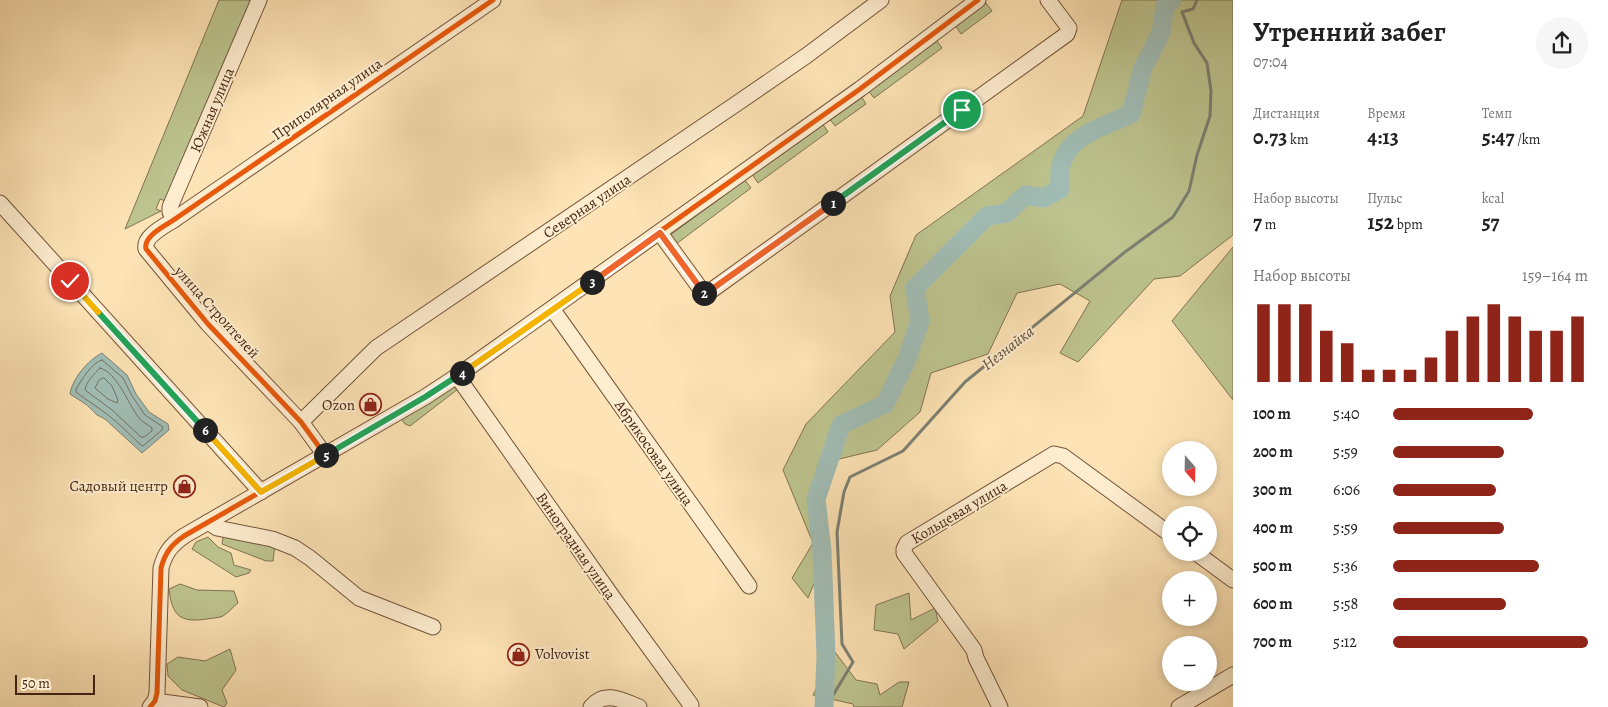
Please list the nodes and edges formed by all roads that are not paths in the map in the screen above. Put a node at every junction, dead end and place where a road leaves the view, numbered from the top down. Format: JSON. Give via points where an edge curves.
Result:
{"nodes":[{"id":1,"x":259,"y":0,"type":"edge"},
{"id":2,"x":493,"y":0,"type":"edge"},
{"id":3,"x":881,"y":0,"type":"edge"},
{"id":4,"x":978,"y":0,"type":"edge"},
{"id":5,"x":1048,"y":0,"type":"edge"},
{"id":6,"x":0,"y":203,"type":"edge"},
{"id":7,"x":175,"y":219,"type":"junction"},
{"id":8,"x":660,"y":233,"type":"junction"},
{"id":9,"x":556,"y":314,"type":"junction"},
{"id":10,"x":460,"y":381,"type":"junction"},
{"id":11,"x":301,"y":422,"type":"junction"},
{"id":12,"x":325,"y":455,"type":"junction"},
{"id":13,"x":261,"y":492,"type":"junction"},
{"id":14,"x":208,"y":522,"type":"junction"},
{"id":15,"x":1162,"y":528,"type":"edge"},
{"id":16,"x":1207,"y":561,"type":"edge"},
{"id":17,"x":1233,"y":580,"type":"edge"},
{"id":18,"x":750,"y":586,"type":"dead end"},
{"id":19,"x":434,"y":627,"type":"dead end"},
{"id":20,"x":1233,"y":674,"type":"edge"},
{"id":21,"x":152,"y":704,"type":"edge"},
{"id":22,"x":691,"y":705,"type":"dead end"},
{"id":23,"x":200,"y":707,"type":"edge"},
{"id":24,"x":591,"y":707,"type":"edge"},
{"id":25,"x":639,"y":707,"type":"edge"},
{"id":26,"x":1000,"y":707,"type":"edge"},
{"id":27,"x":1179,"y":707,"type":"edge"}],
"edges":[{"from":1,"to":7,"type":"street","name":"Южная улица","via":[[170,207]]},
{"from":2,"to":7,"type":"street","name":"Приполярная улица"},
{"from":3,"to":11,"type":"street","name":"Северная улица","via":[[754,92],[376,348]]},
{"from":4,"to":8,"type":"street"},
{"from":5,"to":8,"type":"street","via":[[1069,28],[1066,34],[705,294]]},
{"from":6,"to":13,"type":"street"},
{"from":7,"to":11,"type":"street","name":"улица Строителей","via":[[148,238],[146,249],[208,324]]},
{"from":8,"to":9,"type":"street"},
{"from":9,"to":10,"type":"street"},
{"from":9,"to":18,"type":"street","name":"Абрикосовая улица"},
{"from":10,"to":12,"type":"street","via":[[425,397]]},
{"from":10,"to":22,"type":"street","name":"Виноградная улица"},
{"from":11,"to":12,"type":"street","name":"улица Строителей"},
{"from":12,"to":13,"type":"street"},
{"from":13,"to":14,"type":"street"},
{"from":14,"to":19,"type":"street","via":[[217,528],[272,539],[294,548],[359,598]]},
{"from":14,"to":21,"type":"street","via":[[172,545],[163,562],[158,685]]},
{"from":15,"to":26,"type":"street","name":"Кольцевая улица","via":[[1064,456],[1054,454],[907,543],[904,553],[974,650]]},
{"from":16,"to":17,"type":"street"},
{"from":20,"to":27,"type":"street"},
{"from":21,"to":23,"type":"street"},
{"from":24,"to":25,"type":"street","via":[[597,700],[613,697]]}]}
